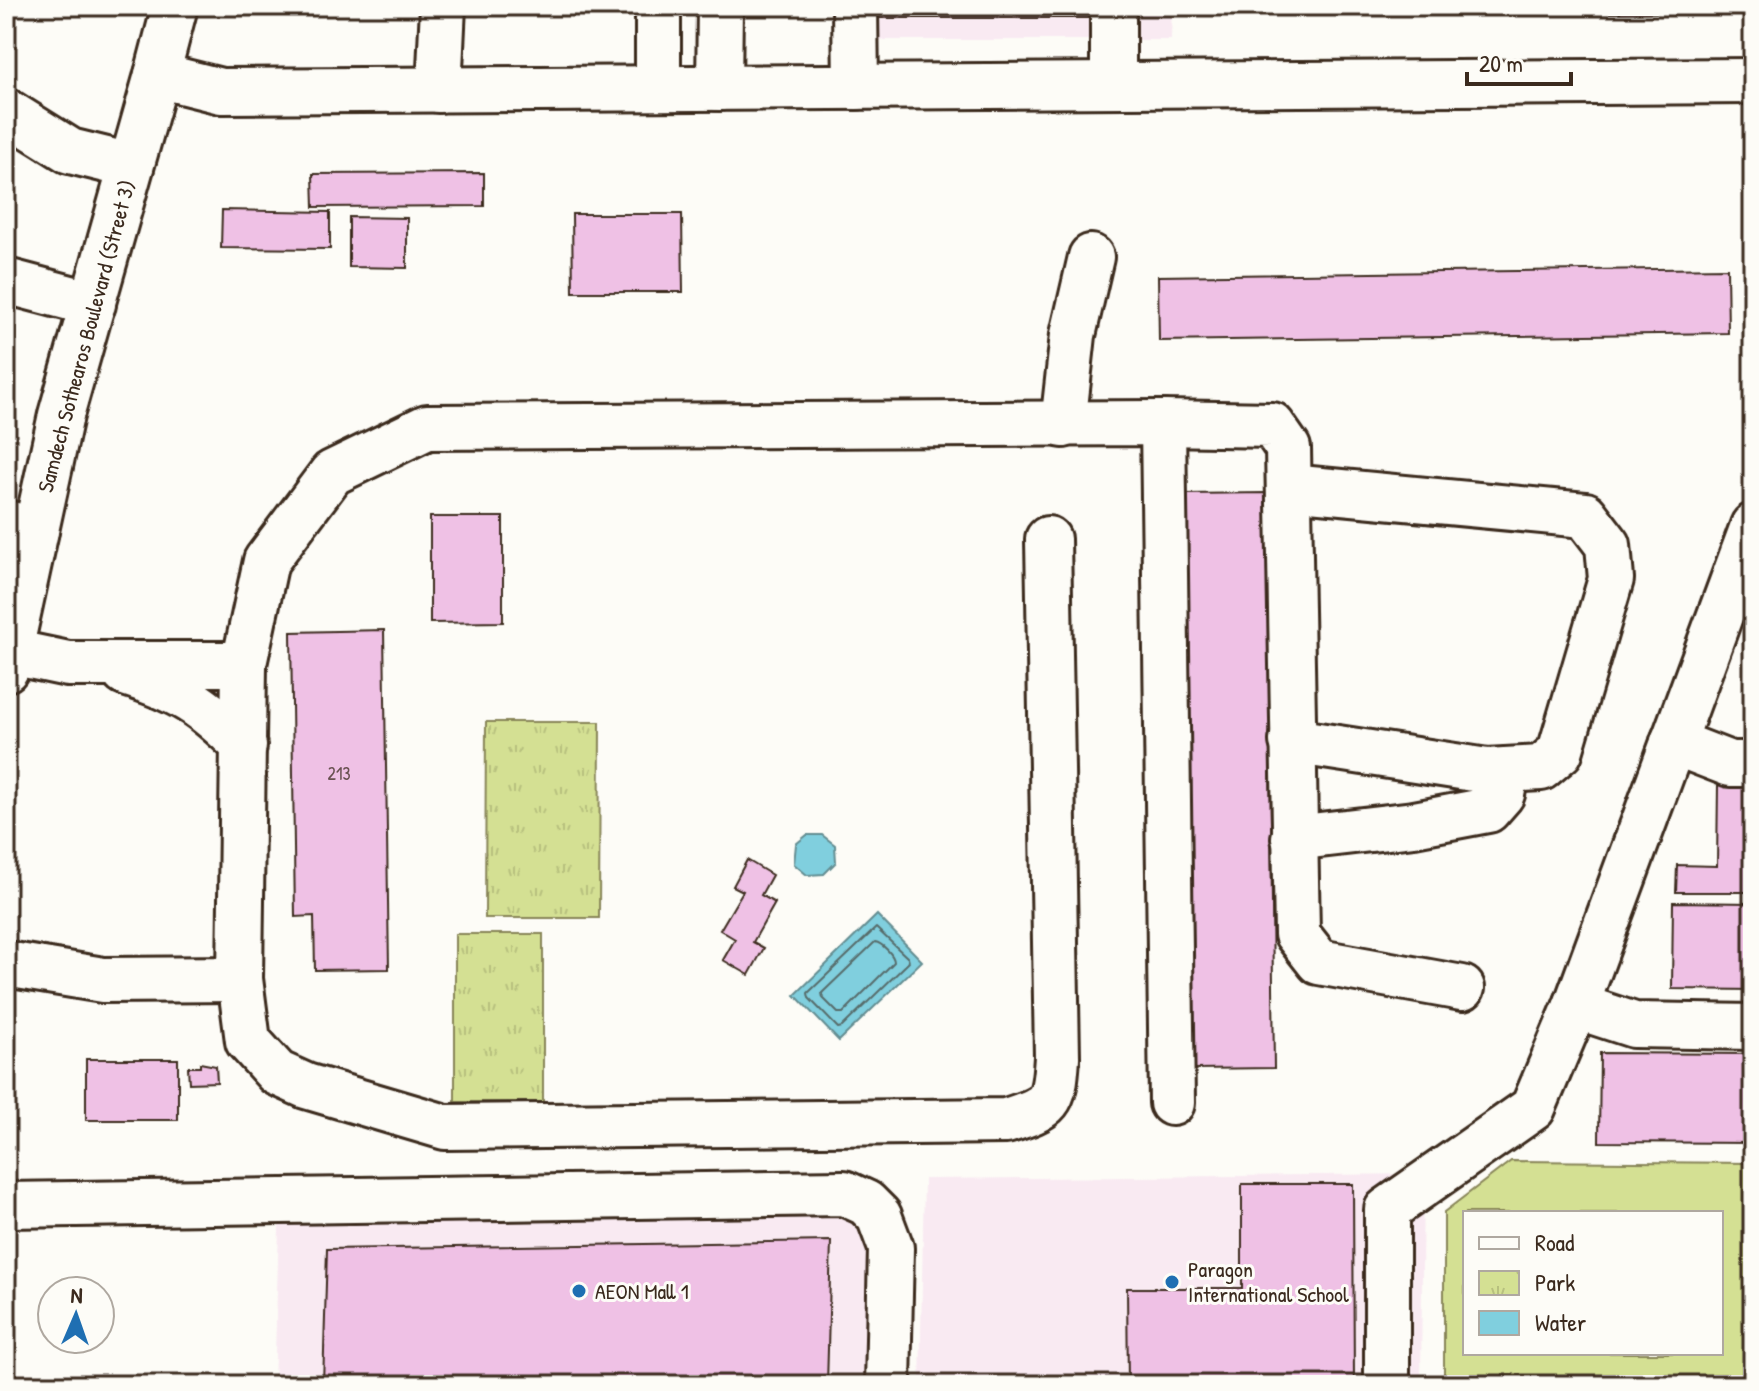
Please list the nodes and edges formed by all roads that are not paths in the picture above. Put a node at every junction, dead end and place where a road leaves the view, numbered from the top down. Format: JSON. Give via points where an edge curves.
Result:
{"nodes":[{"id":1,"x":175,"y":6,"type":"edge"},
{"id":2,"x":443,"y":6,"type":"edge"},
{"id":3,"x":658,"y":6,"type":"edge"},
{"id":4,"x":720,"y":6,"type":"edge"},
{"id":5,"x":855,"y":6,"type":"edge"},
{"id":6,"x":1113,"y":6,"type":"edge"},
{"id":7,"x":157,"y":75,"type":"junction"},
{"id":8,"x":1753,"y":81,"type":"edge"},
{"id":9,"x":1113,"y":85,"type":"junction"},
{"id":10,"x":856,"y":87,"type":"junction"},
{"id":11,"x":658,"y":88,"type":"junction"},
{"id":12,"x":719,"y":88,"type":"junction"},
{"id":13,"x":439,"y":90,"type":"junction"},
{"id":14,"x":6,"y":111,"type":"edge"},
{"id":15,"x":131,"y":166,"type":"junction"},
{"id":16,"x":1091,"y":257,"type":"dead end"},
{"id":17,"x":6,"y":281,"type":"edge"},
{"id":18,"x":93,"y":304,"type":"junction"},
{"id":19,"x":1163,"y":423,"type":"junction"},
{"id":20,"x":1063,"y":425,"type":"junction"},
{"id":21,"x":1289,"y":487,"type":"junction"},
{"id":22,"x":21,"y":526,"type":"edge"},
{"id":23,"x":1753,"y":526,"type":"edge"},
{"id":24,"x":1048,"y":539,"type":"dead end"},
{"id":25,"x":7,"y":657,"type":"edge"},
{"id":26,"x":96,"y":664,"type":"junction"},
{"id":27,"x":244,"y":664,"type":"junction"},
{"id":28,"x":1292,"y":741,"type":"junction"},
{"id":29,"x":1673,"y":742,"type":"junction"},
{"id":30,"x":244,"y":746,"type":"junction"},
{"id":31,"x":1753,"y":764,"type":"edge"},
{"id":32,"x":1507,"y":770,"type":"junction"},
{"id":33,"x":1294,"y":838,"type":"junction"},
{"id":34,"x":6,"y":964,"type":"edge"},
{"id":35,"x":240,"y":979,"type":"junction"},
{"id":36,"x":1462,"y":988,"type":"dead end"},
{"id":37,"x":1576,"y":1006,"type":"junction"},
{"id":38,"x":1753,"y":1027,"type":"edge"},
{"id":39,"x":1172,"y":1103,"type":"dead end"},
{"id":40,"x":6,"y":1205,"type":"edge"},
{"id":41,"x":888,"y":1385,"type":"edge"},
{"id":42,"x":1387,"y":1385,"type":"edge"}],
"edges":[{"from":1,"to":7,"type":"main road","name":"Samdech Sothearos Boulevard (Street 3)"},
{"from":2,"to":13,"type":"main road"},
{"from":3,"to":11,"type":"main road"},
{"from":4,"to":12,"type":"main road"},
{"from":5,"to":10,"type":"main road"},
{"from":6,"to":9,"type":"main road"},
{"from":7,"to":13,"type":"main road","via":[[221,91]]},
{"from":7,"to":15,"type":"main road","name":"Samdech Sothearos Boulevard (Street 3)"},
{"from":8,"to":9,"type":"main road"},
{"from":9,"to":10,"type":"main road"},
{"from":10,"to":12,"type":"main road"},
{"from":11,"to":12,"type":"main road"},
{"from":11,"to":13,"type":"main road"},
{"from":14,"to":15,"type":"main road","via":[[70,151]]},
{"from":15,"to":18,"type":"main road","name":"Samdech Sothearos Boulevard (Street 3)"},
{"from":16,"to":20,"type":"main road","via":[[1073,335]]},
{"from":17,"to":18,"type":"main road"},
{"from":18,"to":22,"type":"main road","name":"Samdech Sothearos Boulevard (Street 3)"},
{"from":19,"to":20,"type":"main road"},
{"from":19,"to":21,"type":"main road","via":[[1272,425],[1288,448]]},
{"from":19,"to":39,"type":"main road"},
{"from":20,"to":27,"type":"main road","via":[[427,427],[332,473],[266,561]]},
{"from":21,"to":28,"type":"main road"},
{"from":21,"to":32,"type":"main road","via":[[1585,515],[1608,545],[1611,579],[1560,752],[1541,768]]},
{"from":22,"to":25,"type":"main road","name":"Samdech Sothearos Boulevard (Street 3)"},
{"from":23,"to":29,"type":"main road"},
{"from":24,"to":35,"type":"main road","via":[[1057,1057],[1055,1090],[1040,1110],[1006,1121],[445,1127],[277,1073],[248,1041]]},
{"from":25,"to":26,"type":"main road"},
{"from":26,"to":27,"type":"main road"},
{"from":26,"to":30,"type":"main road","via":[[167,686],[211,712]]},
{"from":27,"to":30,"type":"main road"},
{"from":28,"to":32,"type":"main road"},
{"from":28,"to":33,"type":"main road"},
{"from":29,"to":31,"type":"main road","via":[[1730,764]]},
{"from":29,"to":37,"type":"main road"},
{"from":30,"to":35,"type":"main road"},
{"from":32,"to":33,"type":"main road","via":[[1502,794],[1488,810]]},
{"from":33,"to":36,"type":"main road","via":[[1297,934],[1319,962]]},
{"from":34,"to":35,"type":"main road","via":[[103,980]]},
{"from":37,"to":38,"type":"main road","via":[[1634,1025]]},
{"from":37,"to":42,"type":"main road","via":[[1533,1108],[1387,1210]]},
{"from":40,"to":41,"type":"main road","via":[[844,1193],[879,1216],[891,1248]]}]}
